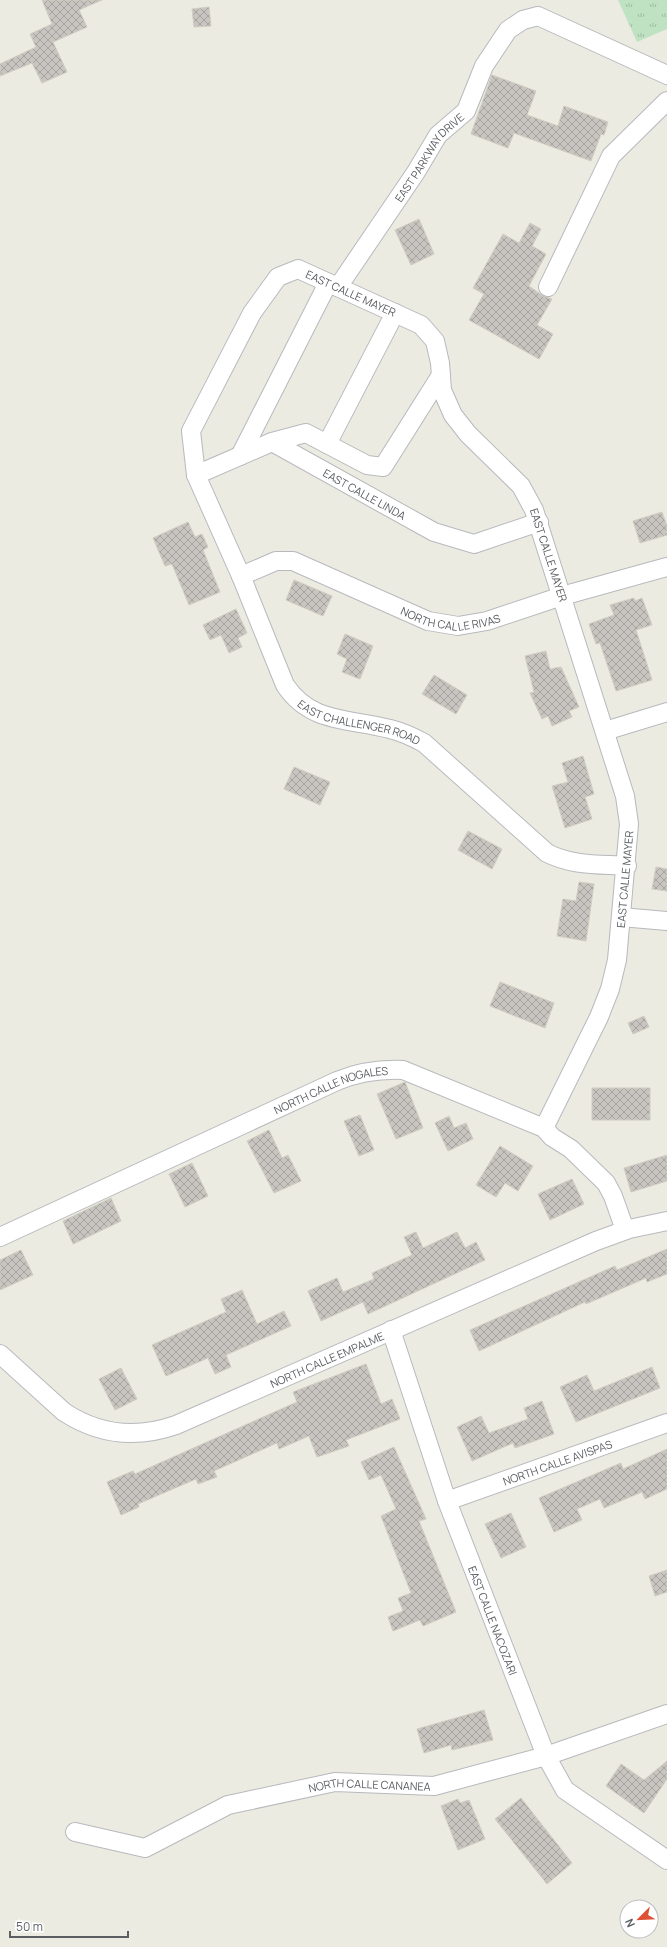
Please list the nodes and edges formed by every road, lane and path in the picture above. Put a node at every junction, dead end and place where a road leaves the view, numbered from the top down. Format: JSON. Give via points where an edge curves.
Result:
{"nodes":[{"id":1,"x":667,"y":75,"type":"edge"},
{"id":2,"x":667,"y":102,"type":"edge"},
{"id":3,"x":333,"y":285,"type":"junction"},
{"id":4,"x":548,"y":287,"type":"dead end"},
{"id":5,"x":395,"y":313,"type":"junction"},
{"id":6,"x":441,"y":374,"type":"junction"},
{"id":7,"x":272,"y":442,"type":"junction"},
{"id":8,"x":327,"y":444,"type":"junction"},
{"id":9,"x":240,"y":456,"type":"junction"},
{"id":10,"x":196,"y":475,"type":"junction"},
{"id":11,"x":539,"y":522,"type":"junction"},
{"id":12,"x":667,"y":567,"type":"edge"},
{"id":13,"x":241,"y":576,"type":"junction"},
{"id":14,"x":562,"y":596,"type":"junction"},
{"id":15,"x":667,"y":712,"type":"edge"},
{"id":16,"x":605,"y":730,"type":"junction"},
{"id":17,"x":626,"y":866,"type":"junction"},
{"id":18,"x":621,"y":917,"type":"junction"},
{"id":19,"x":667,"y":921,"type":"edge"},
{"id":20,"x":544,"y":1128,"type":"junction"},
{"id":21,"x":667,"y":1221,"type":"edge"},
{"id":22,"x":625,"y":1230,"type":"junction"},
{"id":23,"x":0,"y":1237,"type":"edge"},
{"id":24,"x":391,"y":1330,"type":"junction"},
{"id":25,"x":0,"y":1354,"type":"edge"},
{"id":26,"x":667,"y":1423,"type":"edge"},
{"id":27,"x":447,"y":1501,"type":"junction"},
{"id":28,"x":667,"y":1714,"type":"edge"},
{"id":29,"x":546,"y":1756,"type":"junction"},
{"id":30,"x":75,"y":1832,"type":"dead end"},
{"id":31,"x":667,"y":1860,"type":"edge"}],
"edges":[{"from":1,"to":3,"type":"street","name":"EAST PARKWAY DRIVE","via":[[538,16],[523,20],[508,30],[484,66],[466,111],[438,135],[416,172]]},
{"from":2,"to":4,"type":"street","via":[[611,156]]},
{"from":3,"to":5,"type":"street","name":"EAST CALLE MAYER"},
{"from":3,"to":9,"type":"street","name":"EAST PARKWAY DRIVE"},
{"from":3,"to":10,"type":"street","name":"EAST CALLE MAYER","via":[[298,269],[278,277],[252,313],[191,431]]},
{"from":5,"to":6,"type":"street","name":"EAST CALLE MAYER","via":[[421,325],[435,341]]},
{"from":5,"to":8,"type":"street"},
{"from":6,"to":8,"type":"street","via":[[383,467],[367,465]]},
{"from":6,"to":11,"type":"street","name":"EAST CALLE MAYER","via":[[442,390],[453,415],[468,434],[521,486]]},
{"from":7,"to":8,"type":"street","via":[[306,433]]},
{"from":7,"to":9,"type":"street"},
{"from":7,"to":11,"type":"street","name":"EAST CALLE LINDA","via":[[434,532],[474,544]]},
{"from":9,"to":10,"type":"street"},
{"from":10,"to":13,"type":"street","name":"EAST CHALLENGER ROAD"},
{"from":11,"to":14,"type":"street","name":"EAST CALLE MAYER"},
{"from":12,"to":14,"type":"street","name":"NORTH CALLE RIVAS"},
{"from":13,"to":14,"type":"street","name":"NORTH CALLE RIVAS","via":[[276,561],[293,561],[428,621],[448,625],[477,624]]},
{"from":13,"to":17,"type":"street","name":"EAST CHALLENGER ROAD","via":[[285,685],[307,708],[328,717],[395,730],[424,743],[554,857],[574,863]]},
{"from":14,"to":16,"type":"street","name":"EAST CALLE MAYER"},
{"from":15,"to":16,"type":"street"},
{"from":16,"to":17,"type":"street","name":"EAST CALLE MAYER","via":[[628,810],[629,839]]},
{"from":17,"to":18,"type":"street","name":"EAST CALLE MAYER"},
{"from":18,"to":19,"type":"street"},
{"from":18,"to":20,"type":"street","name":"EAST CALLE MAYER","via":[[617,960],[610,989],[599,1017]]},
{"from":20,"to":22,"type":"street","name":"NORTH CALLE NOGALES","via":[[602,1177],[613,1196]]},
{"from":20,"to":23,"type":"street","name":"NORTH CALLE NOGALES","via":[[403,1070],[362,1072],[337,1081]]},
{"from":21,"to":22,"type":"street","name":"NORTH CALLE EMPALME"},
{"from":22,"to":24,"type":"street","name":"NORTH CALLE EMPALME"},
{"from":24,"to":25,"type":"street","name":"NORTH CALLE EMPALME","via":[[176,1425],[138,1434],[99,1429],[74,1419]]},
{"from":24,"to":27,"type":"street","name":"EAST CALLE NACOZARI"},
{"from":26,"to":27,"type":"street","name":"NORTH CALLE AVISPAS"},
{"from":27,"to":29,"type":"street","name":"EAST CALLE NACOZARI"},
{"from":28,"to":29,"type":"street","name":"NORTH CALLE CANANEA"},
{"from":29,"to":30,"type":"street","name":"NORTH CALLE CANANEA","via":[[434,1786],[335,1782],[228,1805],[145,1848]]},
{"from":29,"to":31,"type":"street","name":"EAST CALLE NACOZARI","via":[[565,1790]]}]}
